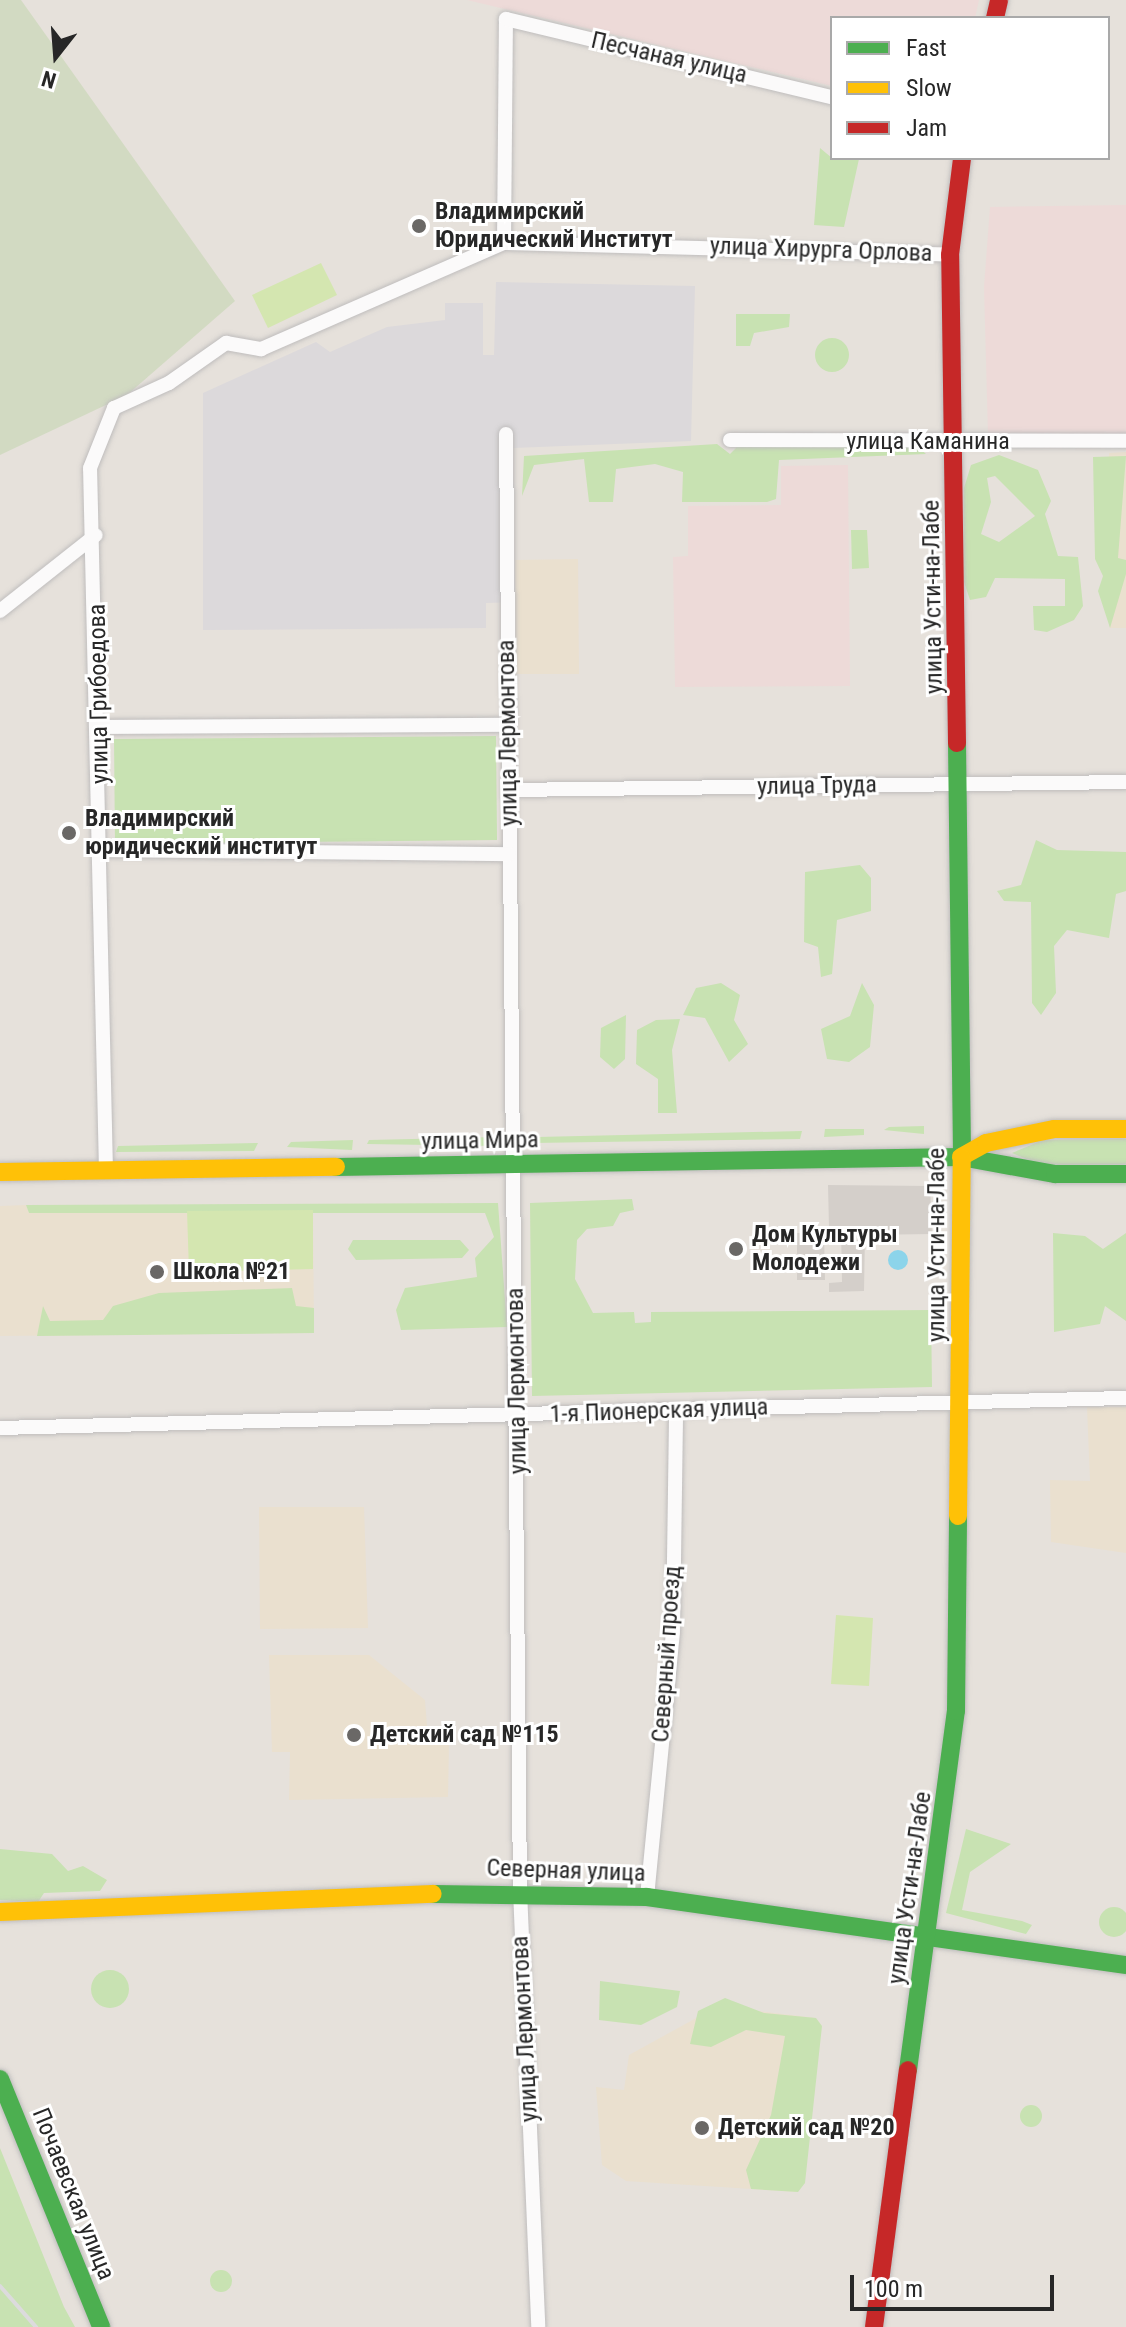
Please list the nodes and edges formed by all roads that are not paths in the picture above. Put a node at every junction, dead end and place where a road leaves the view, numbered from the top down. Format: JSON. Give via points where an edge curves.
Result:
{"nodes":[{"id":1,"x":830,"y":97,"type":"edge"},
{"id":2,"x":962,"y":160,"type":"edge"},
{"id":3,"x":504,"y":243,"type":"junction"},
{"id":4,"x":950,"y":255,"type":"junction"},
{"id":5,"x":506,"y":434,"type":"dead end"},
{"id":6,"x":730,"y":440,"type":"dead end"},
{"id":7,"x":1126,"y":441,"type":"edge"},
{"id":8,"x":955,"y":443,"type":"junction"},
{"id":9,"x":91,"y":457,"type":"joint"},
{"id":10,"x":96,"y":535,"type":"junction"},
{"id":11,"x":0,"y":611,"type":"edge"},
{"id":12,"x":508,"y":725,"type":"junction"},
{"id":13,"x":99,"y":727,"type":"junction"},
{"id":14,"x":1126,"y":782,"type":"edge"},
{"id":15,"x":959,"y":784,"type":"junction"},
{"id":16,"x":509,"y":790,"type":"junction"},
{"id":17,"x":102,"y":850,"type":"junction"},
{"id":18,"x":509,"y":854,"type":"junction"},
{"id":19,"x":1126,"y":1129,"type":"edge"},
{"id":20,"x":961,"y":1157,"type":"junction"},
{"id":21,"x":512,"y":1164,"type":"junction"},
{"id":22,"x":106,"y":1171,"type":"junction"},
{"id":23,"x":0,"y":1172,"type":"edge"},
{"id":24,"x":1126,"y":1174,"type":"edge"},
{"id":25,"x":1126,"y":1398,"type":"edge"},
{"id":26,"x":959,"y":1402,"type":"junction"},
{"id":27,"x":676,"y":1411,"type":"junction"},
{"id":28,"x":518,"y":1415,"type":"junction"},
{"id":29,"x":0,"y":1428,"type":"edge"},
{"id":30,"x":520,"y":1890,"type":"junction"},
{"id":31,"x":647,"y":1897,"type":"junction"},
{"id":32,"x":0,"y":1912,"type":"edge"},
{"id":33,"x":928,"y":1935,"type":"junction"},
{"id":34,"x":1126,"y":1965,"type":"edge"},
{"id":35,"x":0,"y":2079,"type":"edge"},
{"id":36,"x":101,"y":2327,"type":"edge"},
{"id":37,"x":538,"y":2327,"type":"edge"},
{"id":38,"x":874,"y":2327,"type":"edge"}],
"edges":[{"from":1,"to":3,"type":"street","name":"Песчаная улица","via":[[506,19]]},
{"from":2,"to":4,"type":"street","name":"улица Усти-на-Лабе"},
{"from":3,"to":4,"type":"street","name":"улица Хирурга Орлова"},
{"from":3,"to":9,"type":"street","name":"улица Хирурга Орлова","via":[[261,349],[226,343],[169,383],[114,408]]},
{"from":4,"to":8,"type":"street","name":"улица Усти-на-Лабе"},
{"from":5,"to":12,"type":"street","name":"улица Лермонтова"},
{"from":6,"to":8,"type":"street","name":"улица Каманина"},
{"from":7,"to":8,"type":"street","name":"улица Каманина"},
{"from":8,"to":15,"type":"street","name":"улица Усти-на-Лабе"},
{"from":9,"to":10,"type":"street","name":"улица Грибоедова"},
{"from":10,"to":11,"type":"street"},
{"from":10,"to":13,"type":"street","name":"улица Грибоедова"},
{"from":12,"to":13,"type":"street"},
{"from":12,"to":16,"type":"street","name":"улица Лермонтова"},
{"from":13,"to":17,"type":"street","name":"улица Грибоедова"},
{"from":14,"to":15,"type":"street","name":"улица Труда"},
{"from":15,"to":16,"type":"street","name":"улица Труда"},
{"from":15,"to":20,"type":"street","name":"улица Усти-на-Лабе"},
{"from":16,"to":18,"type":"street","name":"улица Лермонтова"},
{"from":17,"to":18,"type":"street"},
{"from":17,"to":22,"type":"street","name":"улица Грибоедова"},
{"from":18,"to":21,"type":"street","name":"улица Лермонтова"},
{"from":19,"to":20,"type":"street","name":"улица Мира","via":[[1054,1129],[986,1143]]},
{"from":20,"to":21,"type":"street","name":"улица Мира"},
{"from":20,"to":24,"type":"street","name":"улица Мира","via":[[1055,1174]]},
{"from":20,"to":26,"type":"street","name":"улица Усти-на-Лабе"},
{"from":21,"to":22,"type":"street","name":"улица Мира"},
{"from":21,"to":28,"type":"street","name":"улица Лермонтова"},
{"from":22,"to":23,"type":"street","name":"улица Мира"},
{"from":25,"to":26,"type":"street","name":"1-я Пионерская улица"},
{"from":26,"to":27,"type":"street","name":"1-я Пионерская улица"},
{"from":26,"to":33,"type":"street","name":"улица Усти-на-Лабе","via":[[956,1711]]},
{"from":27,"to":28,"type":"street","name":"1-я Пионерская улица"},
{"from":27,"to":31,"type":"street","name":"Северный проезд","via":[[673,1632]]},
{"from":28,"to":29,"type":"street","name":"1-я Пионерская улица"},
{"from":28,"to":30,"type":"street","name":"улица Лермонтова"},
{"from":30,"to":31,"type":"street","name":"Северная улица"},
{"from":30,"to":32,"type":"street","name":"Северная улица"},
{"from":30,"to":37,"type":"street","name":"улица Лермонтова"},
{"from":31,"to":33,"type":"street","name":"Северная улица"},
{"from":33,"to":34,"type":"street","name":"Северная улица"},
{"from":33,"to":38,"type":"street","name":"улица Усти-на-Лабе"},
{"from":35,"to":36,"type":"street","name":"Почаевская улица"}]}
